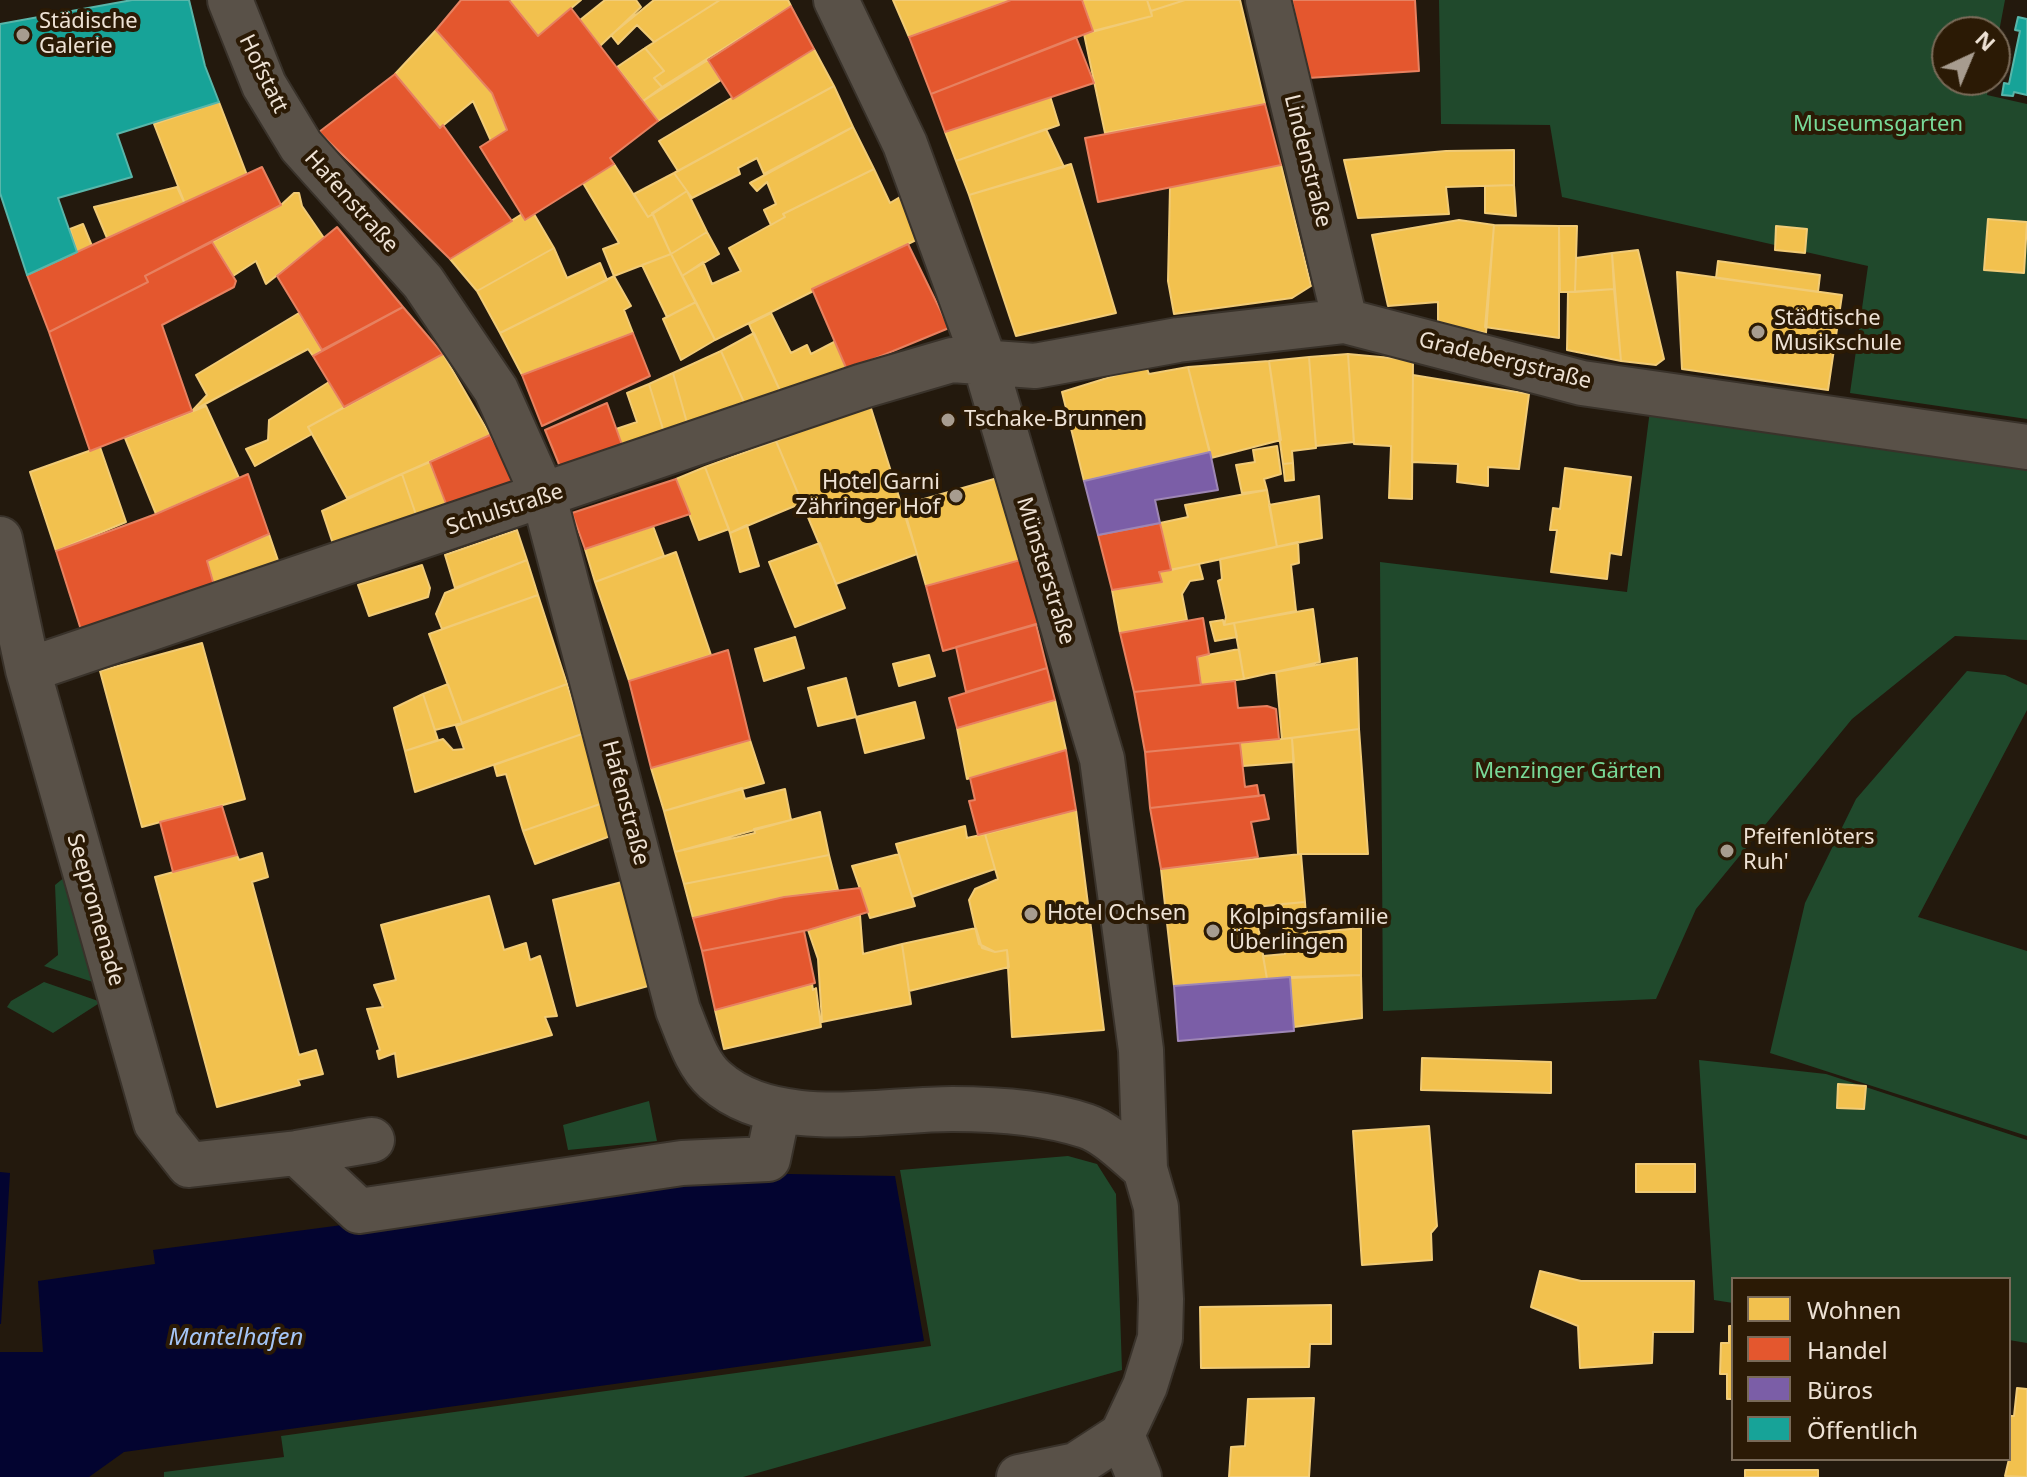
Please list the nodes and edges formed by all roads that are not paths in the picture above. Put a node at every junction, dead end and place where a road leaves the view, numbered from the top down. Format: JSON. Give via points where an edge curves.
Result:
{"nodes":[{"id":1,"x":230,"y":0,"type":"edge"},
{"id":2,"x":836,"y":0,"type":"edge"},
{"id":3,"x":1268,"y":0,"type":"edge"},
{"id":4,"x":301,"y":146,"type":"joint"},
{"id":5,"x":1345,"y":321,"type":"junction"},
{"id":6,"x":984,"y":360,"type":"junction"},
{"id":7,"x":2027,"y":447,"type":"edge"},
{"id":8,"x":544,"y":497,"type":"junction"},
{"id":9,"x":0,"y":539,"type":"edge"},
{"id":10,"x":28,"y":670,"type":"junction"},
{"id":11,"x":778,"y":1111,"type":"junction"},
{"id":12,"x":372,"y":1140,"type":"dead end"},
{"id":13,"x":297,"y":1153,"type":"junction"},
{"id":14,"x":1145,"y":1169,"type":"junction"},
{"id":15,"x":1122,"y":1435,"type":"junction"},
{"id":16,"x":1019,"y":1477,"type":"edge"},
{"id":17,"x":1139,"y":1477,"type":"edge"}],
"edges":[{"from":1,"to":4,"type":"street","name":"Hofstatt","via":[[264,85]]},
{"from":2,"to":6,"type":"street","name":"Münsterstraße","via":[[905,144]]},
{"from":3,"to":5,"type":"street","name":"Lindenstraße"},
{"from":4,"to":8,"type":"street","name":"Hafenstraße","via":[[423,282],[496,390]]},
{"from":5,"to":6,"type":"street","name":"Gradebergstraße","via":[[1178,340],[1035,366]]},
{"from":5,"to":7,"type":"street","name":"Gradebergstraße","via":[[1582,383]]},
{"from":6,"to":8,"type":"street","name":"Schulstraße","via":[[952,360],[863,386]]},
{"from":6,"to":14,"type":"street","name":"Münsterstraße","via":[[1102,759],[1141,1050]]},
{"from":8,"to":10,"type":"street","name":"Schulstraße"},
{"from":8,"to":11,"type":"street","name":"Hafenstraße","via":[[678,1010],[702,1065],[715,1080],[740,1098]]},
{"from":9,"to":10,"type":"street","name":"Seepromenade"},
{"from":10,"to":13,"type":"street","name":"Seepromenade","via":[[156,1123],[189,1165]]},
{"from":11,"to":13,"type":"street","via":[[768,1159],[682,1163],[359,1211]]},
{"from":11,"to":14,"type":"street","name":"Hafenstraße","via":[[953,1109],[1031,1114],[1089,1126]]},
{"from":12,"to":13,"type":"street","name":"Seepromenade"},
{"from":14,"to":15,"type":"street","name":"Münsterstraße","via":[[1156,1207],[1160,1338]]},
{"from":15,"to":16,"type":"street","via":[[1076,1465]]},
{"from":15,"to":17,"type":"street"}]}
